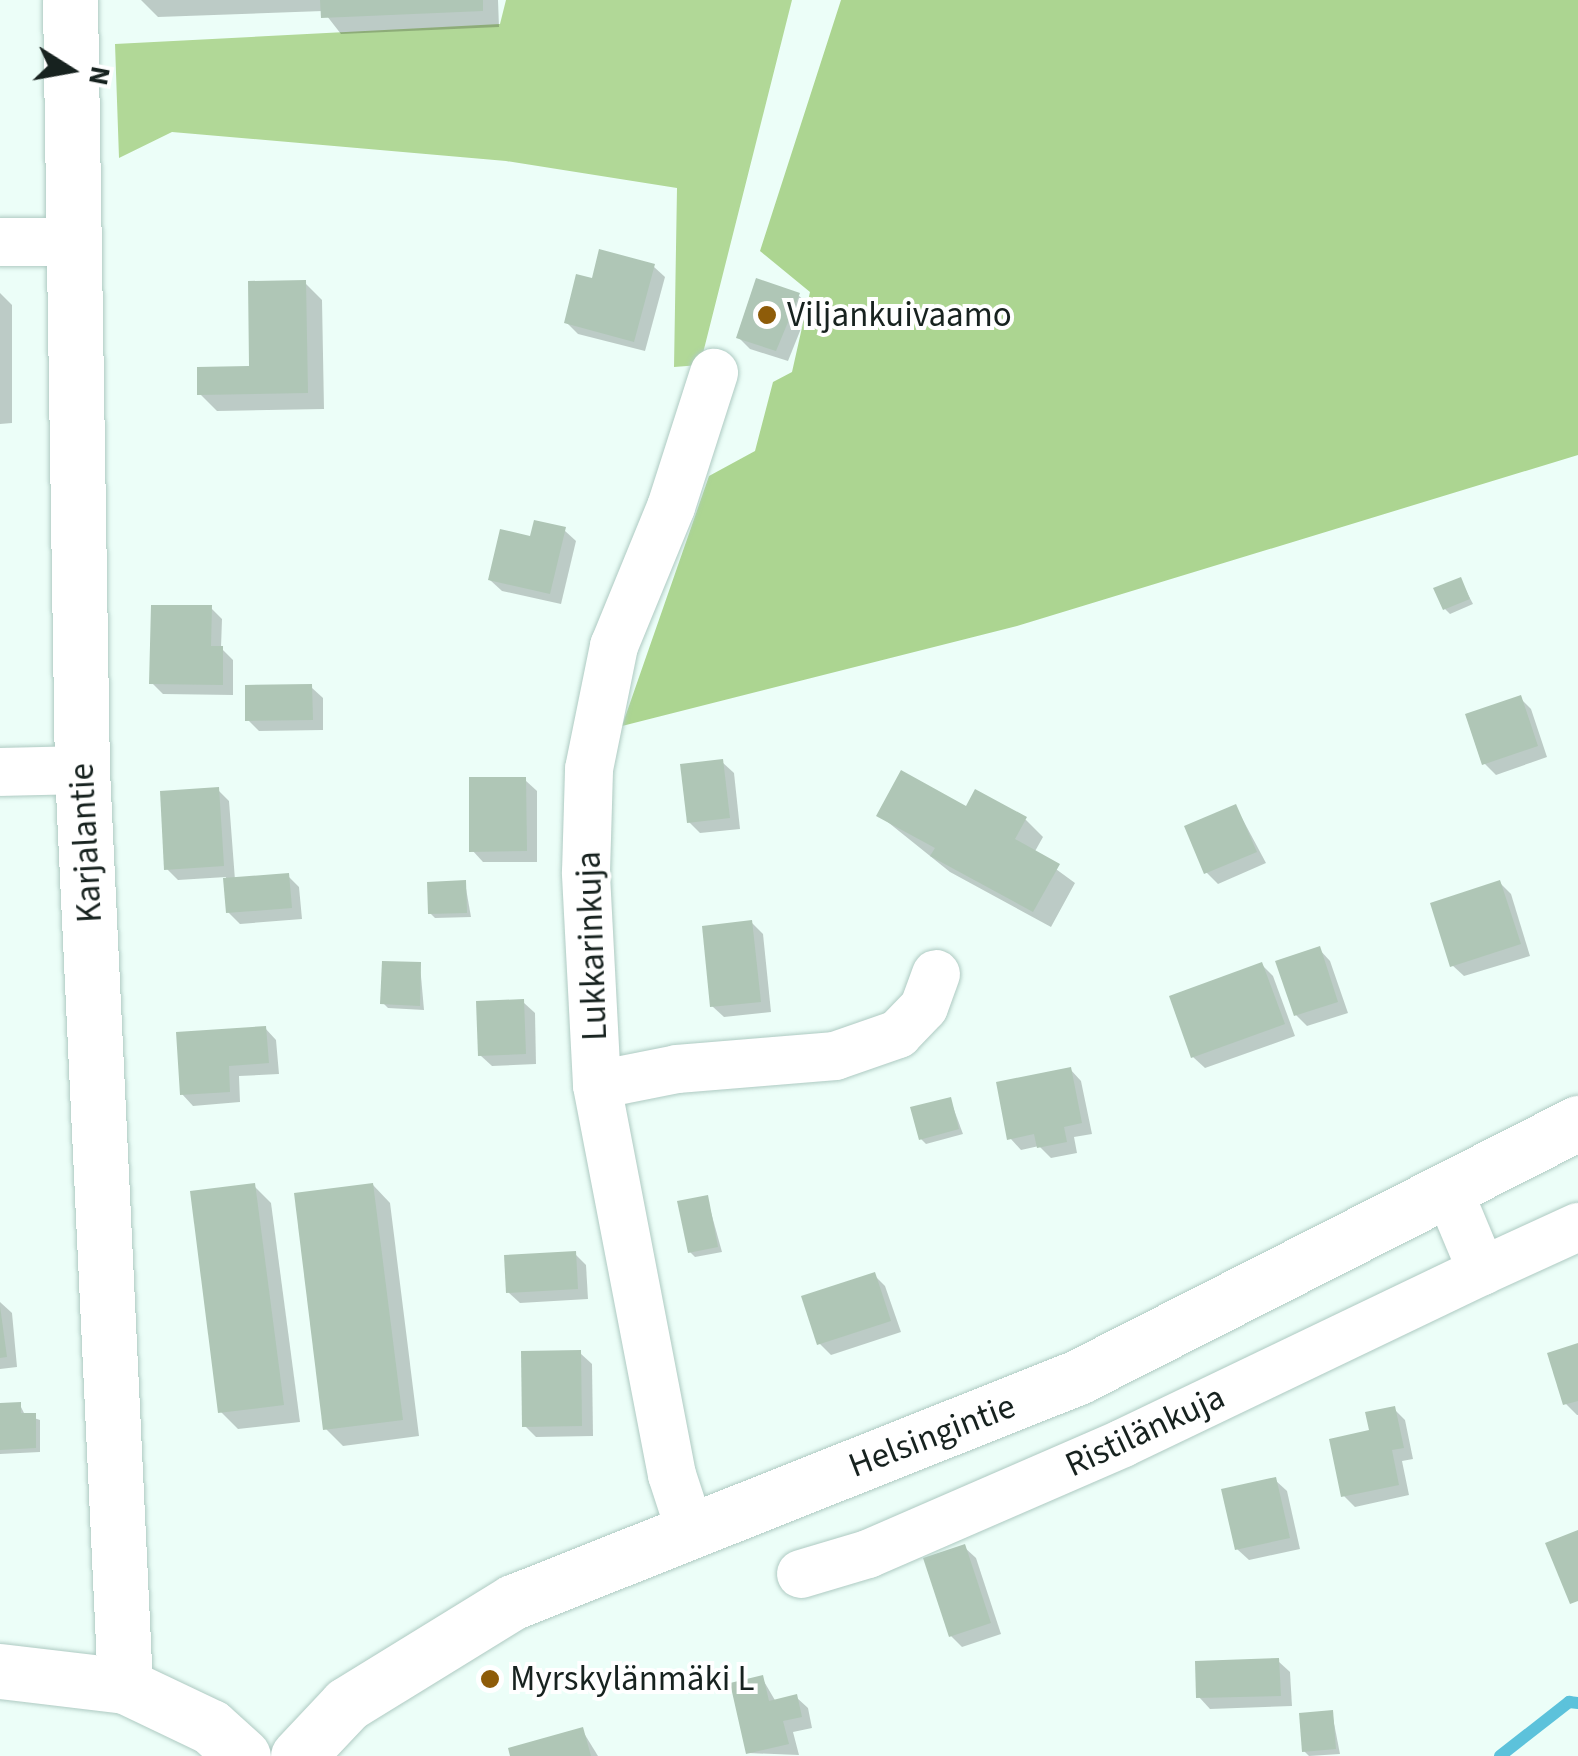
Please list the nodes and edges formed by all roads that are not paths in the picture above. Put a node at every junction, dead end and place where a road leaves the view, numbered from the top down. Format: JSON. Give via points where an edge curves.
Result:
{"nodes":[{"id":1,"x":70,"y":0,"type":"edge"},
{"id":2,"x":0,"y":242,"type":"edge"},
{"id":3,"x":73,"y":242,"type":"junction"},
{"id":4,"x":714,"y":373,"type":"dead end"},
{"id":5,"x":82,"y":770,"type":"junction"},
{"id":6,"x":0,"y":772,"type":"edge"},
{"id":7,"x":936,"y":974,"type":"dead end"},
{"id":8,"x":598,"y":1085,"type":"junction"},
{"id":9,"x":1578,"y":1123,"type":"edge"},
{"id":10,"x":1449,"y":1192,"type":"junction"},
{"id":11,"x":1578,"y":1226,"type":"edge"},
{"id":12,"x":1482,"y":1271,"type":"junction"},
{"id":13,"x":690,"y":1530,"type":"junction"},
{"id":14,"x":801,"y":1574,"type":"dead end"},
{"id":15,"x":0,"y":1671,"type":"edge"},
{"id":16,"x":125,"y":1686,"type":"junction"},
{"id":17,"x":242,"y":1756,"type":"edge"},
{"id":18,"x":298,"y":1756,"type":"edge"}],
"edges":[{"from":1,"to":3,"type":"street","name":"Karjalantie"},
{"from":2,"to":3,"type":"street"},
{"from":3,"to":5,"type":"street","name":"Karjalantie"},
{"from":4,"to":8,"type":"street","name":"Lukkarinkuja","via":[[671,507],[614,646],[589,769],[586,872]]},
{"from":5,"to":6,"type":"street"},
{"from":5,"to":16,"type":"street","name":"Karjalantie"},
{"from":7,"to":8,"type":"street","via":[[924,1007],[898,1034],[835,1056],[677,1068]]},
{"from":8,"to":13,"type":"street","name":"Lukkarinkuja","via":[[661,1422]]},
{"from":9,"to":10,"type":"street","name":"Helsingintie"},
{"from":10,"to":12,"type":"street"},
{"from":10,"to":13,"type":"street","name":"Helsingintie","via":[[1078,1377]]},
{"from":11,"to":12,"type":"street","name":"Ristilänkuja"},
{"from":12,"to":14,"type":"street","name":"Ristilänkuja","via":[[1123,1444],[868,1554]]},
{"from":13,"to":18,"type":"street","name":"Helsingintie","via":[[513,1602],[435,1646],[347,1704]]},
{"from":15,"to":16,"type":"street"},
{"from":16,"to":17,"type":"street","via":[[211,1727]]}]}
